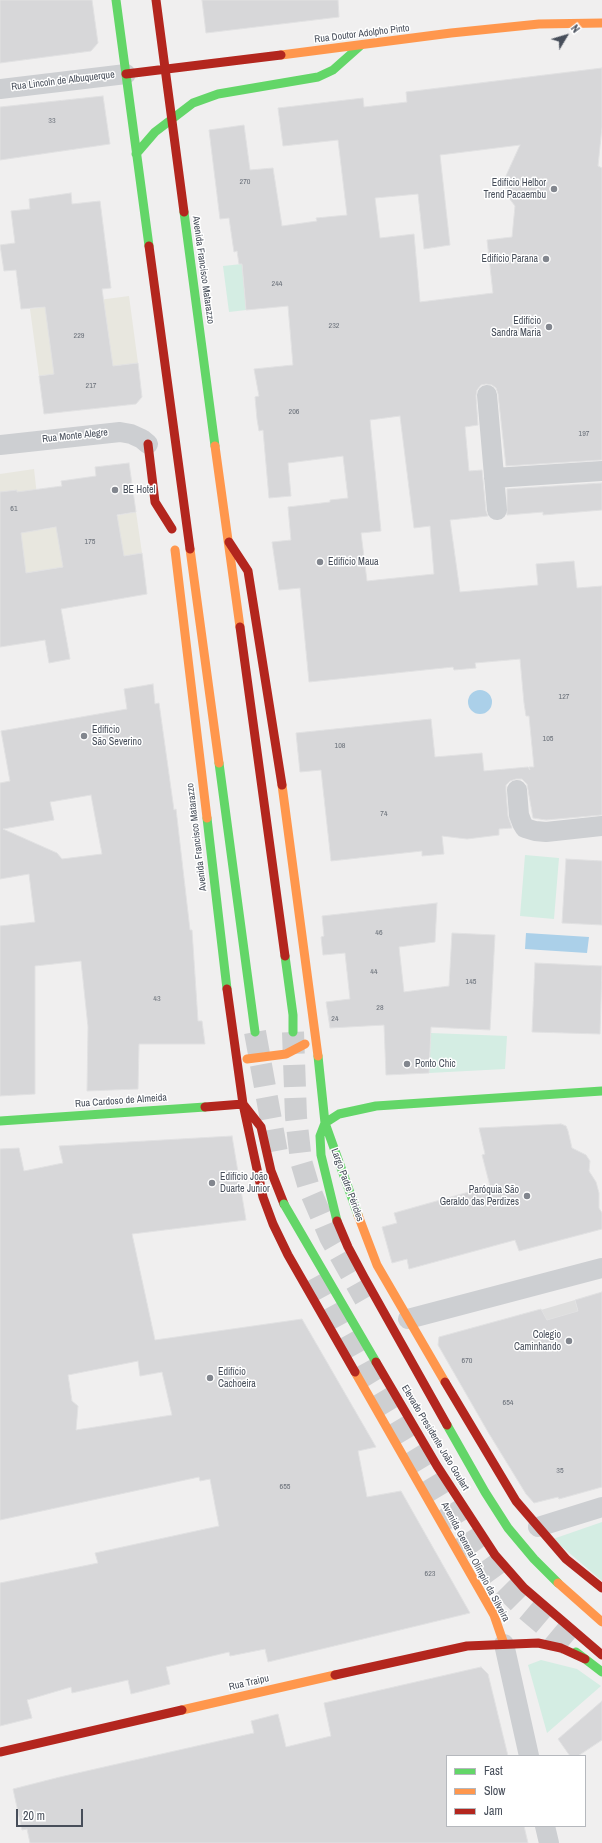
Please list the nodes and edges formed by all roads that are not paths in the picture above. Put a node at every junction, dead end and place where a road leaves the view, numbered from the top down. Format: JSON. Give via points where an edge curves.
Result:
{"nodes":[{"id":1,"x":116,"y":0,"type":"edge"},
{"id":2,"x":156,"y":0,"type":"edge"},
{"id":3,"x":602,"y":23,"type":"edge"},
{"id":4,"x":360,"y":46,"type":"junction"},
{"id":5,"x":165,"y":68,"type":"junction"},
{"id":6,"x":126,"y":74,"type":"junction"},
{"id":7,"x":0,"y":89,"type":"edge"},
{"id":8,"x":171,"y":118,"type":"junction"},
{"id":9,"x":136,"y":154,"type":"junction"},
{"id":10,"x":487,"y":395,"type":"dead end"},
{"id":11,"x":148,"y":444,"type":"joint"},
{"id":12,"x":0,"y":445,"type":"edge"},
{"id":13,"x":177,"y":460,"type":"junction"},
{"id":14,"x":602,"y":471,"type":"edge"},
{"id":15,"x":169,"y":477,"type":"dead end"},
{"id":16,"x":494,"y":478,"type":"junction"},
{"id":17,"x":170,"y":506,"type":"dead end"},
{"id":18,"x":497,"y":510,"type":"dead end"},
{"id":19,"x":172,"y":529,"type":"junction"},
{"id":20,"x":229,"y":542,"type":"junction"},
{"id":21,"x":517,"y":790,"type":"dead end"},
{"id":22,"x":602,"y":826,"type":"edge"},
{"id":23,"x":255,"y":1032,"type":"tunnel mouth"},
{"id":24,"x":293,"y":1032,"type":"tunnel mouth"},
{"id":25,"x":316,"y":1036,"type":"junction"},
{"id":26,"x":237,"y":1059,"type":"junction"},
{"id":27,"x":602,"y":1092,"type":"edge"},
{"id":28,"x":243,"y":1104,"type":"junction"},
{"id":29,"x":0,"y":1121,"type":"edge"},
{"id":30,"x":325,"y":1123,"type":"junction"},
{"id":31,"x":337,"y":1221,"type":"joint"},
{"id":32,"x":602,"y":1268,"type":"edge"},
{"id":33,"x":408,"y":1319,"type":"junction"},
{"id":34,"x":602,"y":1507,"type":"edge"},
{"id":35,"x":538,"y":1528,"type":"junction"},
{"id":36,"x":602,"y":1588,"type":"edge"},
{"id":37,"x":602,"y":1622,"type":"edge"},
{"id":38,"x":504,"y":1644,"type":"junction"},
{"id":39,"x":576,"y":1652,"type":"tunnel mouth"},
{"id":40,"x":602,"y":1655,"type":"edge"},
{"id":41,"x":585,"y":1659,"type":"junction"},
{"id":42,"x":602,"y":1672,"type":"edge"},
{"id":43,"x":0,"y":1752,"type":"edge"},
{"id":44,"x":529,"y":1755,"type":"edge"},
{"id":45,"x":545,"y":1827,"type":"edge"},
{"id":46,"x":549,"y":1843,"type":"edge"}],
"edges":[{"from":1,"to":6,"type":"main road"},
{"from":2,"to":5,"type":"main road","name":"Avenida Francisco Matarazzo"},
{"from":3,"to":4,"type":"main road","name":"Rua Doutor Adolpho Pinto","via":[[531,25]]},
{"from":4,"to":5,"type":"main road","name":"Rua Doutor Adolpho Pinto"},
{"from":4,"to":8,"type":"main road","via":[[333,70],[318,77],[213,95],[193,102]]},
{"from":5,"to":6,"type":"main road","name":"Rua Doutor Adolpho Pinto"},
{"from":5,"to":8,"type":"main road","name":"Avenida Francisco Matarazzo"},
{"from":6,"to":7,"type":"street","name":"Rua Lincoln de Albuquerque"},
{"from":6,"to":9,"type":"main road"},
{"from":8,"to":9,"type":"main road"},
{"from":8,"to":20,"type":"main road","name":"Avenida Francisco Matarazzo"},
{"from":9,"to":13,"type":"main road"},
{"from":10,"to":16,"type":"street"},
{"from":11,"to":12,"type":"street","name":"Rua Monte Alegre","via":[[131,434],[120,432]]},
{"from":11,"to":19,"type":"main road","via":[[154,502]]},
{"from":13,"to":15,"type":"main road"},
{"from":13,"to":23,"type":"main road"},
{"from":14,"to":16,"type":"street"},
{"from":16,"to":18,"type":"street"},
{"from":17,"to":19,"type":"main road","name":"Avenida Francisco Matarazzo"},
{"from":19,"to":26,"type":"main road","name":"Avenida Francisco Matarazzo"},
{"from":20,"to":24,"type":"main road","name":"Avenida Francisco Matarazzo","via":[[293,1015]]},
{"from":20,"to":25,"type":"main road","name":"Avenida Francisco Matarazzo","via":[[248,571],[270,700]]},
{"from":21,"to":22,"type":"street","via":[[519,815],[525,828],[546,832]]},
{"from":25,"to":26,"type":"main road","bridge":true,"via":[[286,1054]]},
{"from":25,"to":30,"type":"main road","name":"Avenida Francisco Matarazzo"},
{"from":26,"to":28,"type":"main road","name":"Avenida Francisco Matarazzo"},
{"from":27,"to":30,"type":"main road","via":[[376,1106],[339,1114]]},
{"from":28,"to":29,"type":"main road","name":"Rua Cardoso de Almeida"},
{"from":28,"to":38,"type":"main road","name":"Avenida General Olímpio da Silveira","via":[[264,1197],[288,1256],[494,1616]]},
{"from":28,"to":40,"type":"main road","name":"Elevado Presidente João Goulart","bridge":true,"via":[[262,1127],[271,1171],[284,1204],[437,1466],[496,1556],[524,1588]]},
{"from":30,"to":31,"type":"main road","name":"Avenida Francisco Matarazzo","via":[[320,1136],[320,1149]]},
{"from":30,"to":33,"type":"main road","name":"Largo Padre Péricles","via":[[377,1265]]},
{"from":31,"to":37,"type":"main road","name":"Elevado Presidente João Goulart","bridge":true,"via":[[364,1277],[485,1492],[508,1528],[565,1590]]},
{"from":32,"to":33,"type":"street"},
{"from":33,"to":35,"type":"main road","via":[[481,1444],[516,1500]]},
{"from":34,"to":35,"type":"street"},
{"from":35,"to":36,"type":"main road","via":[[566,1559]]},
{"from":38,"to":41,"type":"main road","via":[[538,1643],[561,1648]]},
{"from":38,"to":43,"type":"main road","name":"Rua Traipu","via":[[448,1649]]},
{"from":38,"to":44,"type":"street"},
{"from":39,"to":41,"type":"main road"},
{"from":41,"to":42,"type":"main road"},
{"from":45,"to":46,"type":"street"}]}
